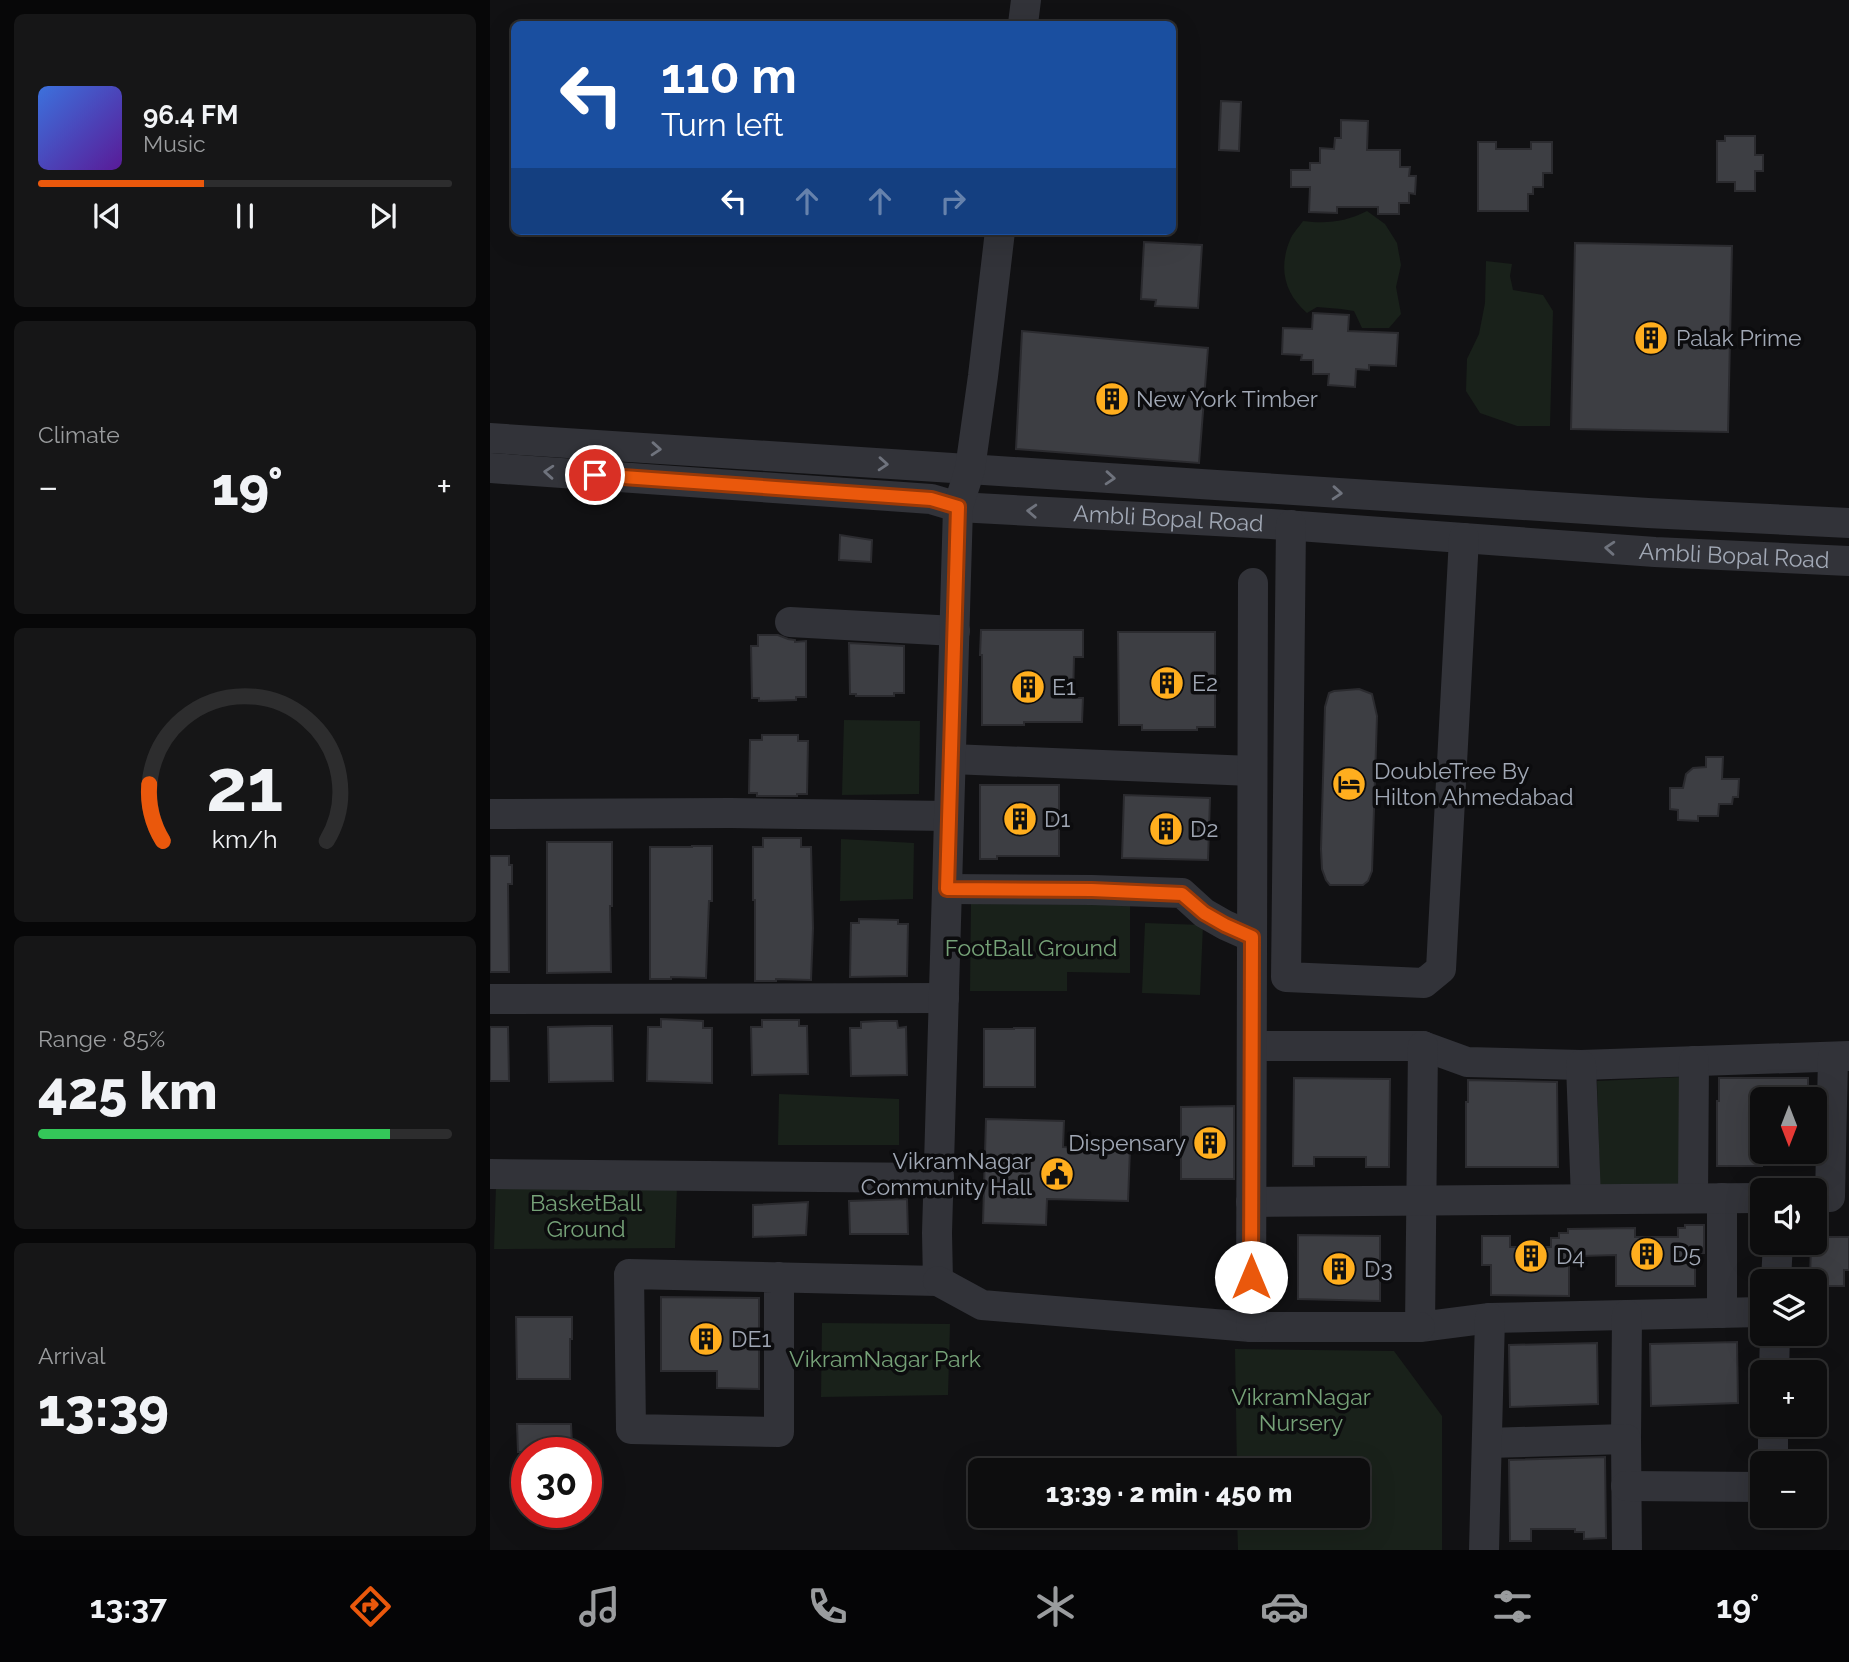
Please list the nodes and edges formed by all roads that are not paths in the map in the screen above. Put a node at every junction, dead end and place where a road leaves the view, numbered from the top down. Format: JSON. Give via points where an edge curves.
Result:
{"nodes":[{"id":1,"x":1026,"y":0,"type":"edge"},
{"id":2,"x":1023,"y":21,"type":"edge"},
{"id":3,"x":1000,"y":235,"type":"edge"},
{"id":4,"x":490,"y":438,"type":"edge"},
{"id":5,"x":490,"y":468,"type":"edge"},
{"id":6,"x":970,"y":469,"type":"junction"},
{"id":7,"x":958,"y":507,"type":"junction"},
{"id":8,"x":1849,"y":523,"type":"edge"},
{"id":9,"x":1292,"y":525,"type":"junction"},
{"id":10,"x":1464,"y":538,"type":"junction"},
{"id":11,"x":1849,"y":561,"type":"edge"},
{"id":12,"x":1252,"y":583,"type":"dead end"},
{"id":13,"x":790,"y":622,"type":"dead end"},
{"id":14,"x":954,"y":631,"type":"junction"},
{"id":15,"x":951,"y":759,"type":"junction"},
{"id":16,"x":1252,"y":771,"type":"junction"},
{"id":17,"x":490,"y":814,"type":"edge"},
{"id":18,"x":949,"y":816,"type":"junction"},
{"id":19,"x":947,"y":889,"type":"junction"},
{"id":20,"x":1252,"y":937,"type":"junction"},
{"id":21,"x":944,"y":998,"type":"junction"},
{"id":22,"x":490,"y":999,"type":"edge"},
{"id":23,"x":1252,"y":1046,"type":"junction"},
{"id":24,"x":1423,"y":1046,"type":"junction"},
{"id":25,"x":1841,"y":1056,"type":"edge"},
{"id":26,"x":1694,"y":1061,"type":"junction"},
{"id":27,"x":1580,"y":1065,"type":"junction"},
{"id":28,"x":490,"y":1174,"type":"edge"},
{"id":29,"x":939,"y":1178,"type":"junction"},
{"id":30,"x":1831,"y":1197,"type":"edge"},
{"id":31,"x":1693,"y":1198,"type":"junction"},
{"id":32,"x":1722,"y":1198,"type":"junction"},
{"id":33,"x":1750,"y":1198,"type":"edge"},
{"id":34,"x":1586,"y":1199,"type":"junction"},
{"id":35,"x":1421,"y":1201,"type":"junction"},
{"id":36,"x":1251,"y":1202,"type":"junction"},
{"id":37,"x":779,"y":1277,"type":"junction"},
{"id":38,"x":938,"y":1281,"type":"junction"},
{"id":39,"x":1750,"y":1312,"type":"edge"},
{"id":40,"x":1722,"y":1313,"type":"junction"},
{"id":41,"x":1627,"y":1315,"type":"junction"},
{"id":42,"x":1490,"y":1318,"type":"junction"},
{"id":43,"x":1251,"y":1327,"type":"junction"},
{"id":44,"x":1420,"y":1327,"type":"junction"},
{"id":45,"x":1626,"y":1439,"type":"junction"},
{"id":46,"x":1486,"y":1443,"type":"junction"},
{"id":47,"x":1626,"y":1486,"type":"junction"},
{"id":48,"x":1750,"y":1487,"type":"edge"},
{"id":49,"x":1483,"y":1550,"type":"edge"},
{"id":50,"x":1627,"y":1550,"type":"edge"}],
"edges":[{"from":1,"to":2,"type":"street"},
{"from":3,"to":6,"type":"street"},
{"from":4,"to":6,"type":"street","name":"Ambli Bopal Road","one_way":true},
{"from":7,"to":5,"type":"street","name":"Ambli Bopal Road","one_way":true,"via":[[931,499]]},
{"from":6,"to":7,"type":"street"},
{"from":6,"to":8,"type":"street","name":"Ambli Bopal Road","one_way":true},
{"from":9,"to":7,"type":"street","name":"Ambli Bopal Road","one_way":true},
{"from":7,"to":14,"type":"street"},
{"from":9,"to":10,"type":"street","name":"Ambli Bopal Road"},
{"from":9,"to":10,"type":"street","via":[[1286,976],[1424,983],[1440,969]]},
{"from":11,"to":10,"type":"street","name":"Ambli Bopal Road","one_way":true},
{"from":12,"to":16,"type":"street"},
{"from":13,"to":14,"type":"street"},
{"from":14,"to":15,"type":"street"},
{"from":15,"to":16,"type":"street"},
{"from":15,"to":18,"type":"street"},
{"from":16,"to":20,"type":"street"},
{"from":17,"to":18,"type":"street"},
{"from":18,"to":19,"type":"street"},
{"from":19,"to":20,"type":"street","via":[[1182,894],[1204,913]]},
{"from":19,"to":21,"type":"street"},
{"from":20,"to":23,"type":"street"},
{"from":21,"to":22,"type":"street"},
{"from":21,"to":29,"type":"street"},
{"from":23,"to":24,"type":"street"},
{"from":23,"to":36,"type":"street"},
{"from":24,"to":27,"type":"street","via":[[1466,1062]]},
{"from":24,"to":35,"type":"street"},
{"from":25,"to":26,"type":"street"},
{"from":25,"to":30,"type":"street"},
{"from":26,"to":27,"type":"street"},
{"from":26,"to":31,"type":"street"},
{"from":27,"to":34,"type":"street"},
{"from":28,"to":29,"type":"street"},
{"from":29,"to":38,"type":"street"},
{"from":31,"to":32,"type":"street"},
{"from":31,"to":34,"type":"street"},
{"from":32,"to":33,"type":"street"},
{"from":32,"to":40,"type":"street"},
{"from":34,"to":35,"type":"street"},
{"from":35,"to":36,"type":"street"},
{"from":35,"to":44,"type":"street"},
{"from":36,"to":43,"type":"street"},
{"from":37,"to":37,"type":"street","via":[[629,1274],[631,1429],[779,1432]]},
{"from":37,"to":38,"type":"street"},
{"from":38,"to":43,"type":"street","via":[[982,1305]]},
{"from":39,"to":40,"type":"street"},
{"from":40,"to":41,"type":"street"},
{"from":41,"to":42,"type":"street"},
{"from":41,"to":45,"type":"street"},
{"from":42,"to":44,"type":"street"},
{"from":42,"to":46,"type":"street"},
{"from":43,"to":44,"type":"street"},
{"from":45,"to":46,"type":"street"},
{"from":45,"to":47,"type":"street"},
{"from":46,"to":49,"type":"street"},
{"from":47,"to":48,"type":"street"},
{"from":47,"to":50,"type":"street"}]}
